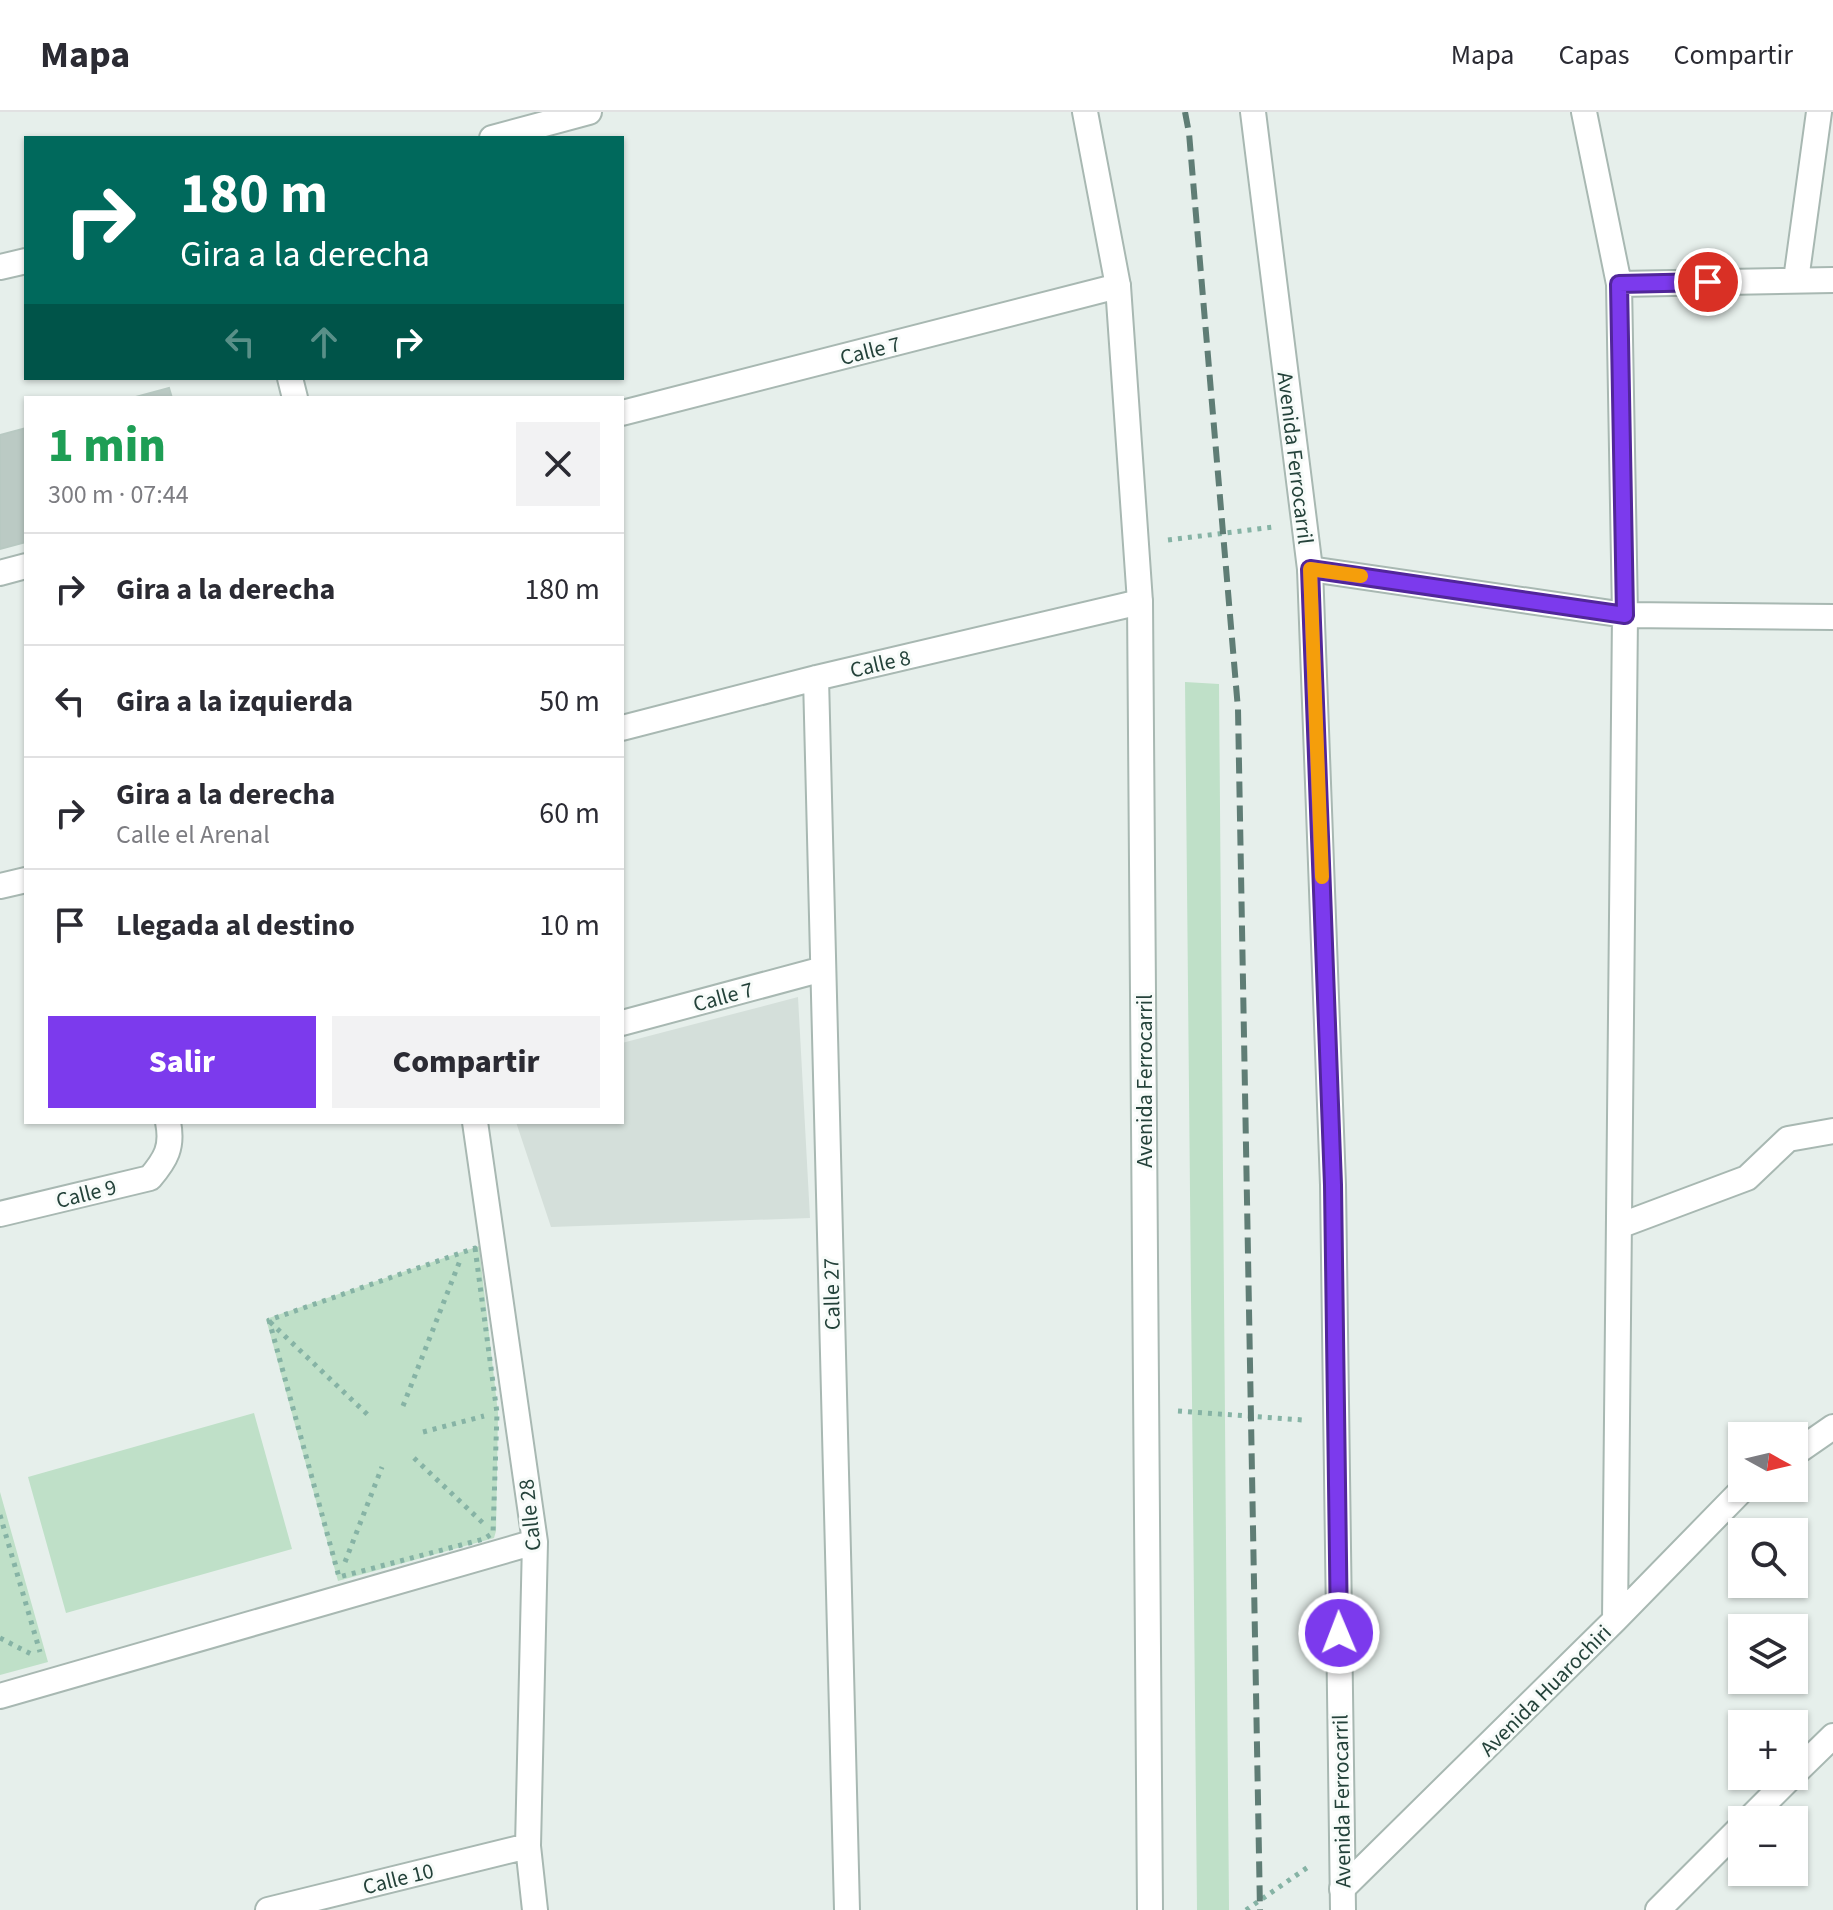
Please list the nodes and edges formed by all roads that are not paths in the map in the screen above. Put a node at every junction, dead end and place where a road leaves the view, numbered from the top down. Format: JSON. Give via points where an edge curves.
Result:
{"nodes":[{"id":1,"x":589,"y":112,"type":"edge"},
{"id":2,"x":1085,"y":112,"type":"edge"},
{"id":3,"x":1253,"y":112,"type":"edge"},
{"id":4,"x":1584,"y":112,"type":"edge"},
{"id":5,"x":1819,"y":112,"type":"edge"},
{"id":6,"x":499,"y":136,"type":"edge"},
{"id":7,"x":24,"y":261,"type":"edge"},
{"id":8,"x":0,"y":267,"type":"edge"},
{"id":9,"x":1796,"y":280,"type":"junction"},
{"id":10,"x":1833,"y":280,"type":"edge"},
{"id":11,"x":1619,"y":284,"type":"junction"},
{"id":12,"x":1118,"y":286,"type":"junction"},
{"id":13,"x":624,"y":412,"type":"edge"},
{"id":14,"x":24,"y":567,"type":"edge"},
{"id":15,"x":1310,"y":569,"type":"junction"},
{"id":16,"x":0,"y":573,"type":"edge"},
{"id":17,"x":1140,"y":602,"type":"junction"},
{"id":18,"x":1625,"y":615,"type":"junction"},
{"id":19,"x":1833,"y":617,"type":"edge"},
{"id":20,"x":816,"y":678,"type":"junction"},
{"id":21,"x":624,"y":727,"type":"edge"},
{"id":22,"x":24,"y":880,"type":"edge"},
{"id":23,"x":0,"y":886,"type":"edge"},
{"id":24,"x":823,"y":969,"type":"junction"},
{"id":25,"x":624,"y":1022,"type":"edge"},
{"id":26,"x":168,"y":1124,"type":"edge"},
{"id":27,"x":475,"y":1124,"type":"edge"},
{"id":28,"x":1833,"y":1131,"type":"edge"},
{"id":29,"x":0,"y":1214,"type":"edge"},
{"id":30,"x":1619,"y":1226,"type":"junction"},
{"id":31,"x":1833,"y":1427,"type":"edge"},
{"id":32,"x":1808,"y":1444,"type":"edge"},
{"id":33,"x":1730,"y":1502,"type":"edge"},
{"id":34,"x":535,"y":1542,"type":"junction"},
{"id":35,"x":1615,"y":1620,"type":"junction"},
{"id":36,"x":0,"y":1696,"type":"edge"},
{"id":37,"x":1833,"y":1736,"type":"edge"},
{"id":38,"x":1808,"y":1760,"type":"edge"},
{"id":39,"x":1778,"y":1790,"type":"edge"},
{"id":40,"x":1762,"y":1806,"type":"edge"},
{"id":41,"x":1728,"y":1840,"type":"edge"},
{"id":42,"x":528,"y":1846,"type":"junction"},
{"id":43,"x":1342,"y":1900,"type":"edge"},
{"id":44,"x":268,"y":1910,"type":"edge"},
{"id":45,"x":535,"y":1910,"type":"edge"},
{"id":46,"x":847,"y":1910,"type":"edge"},
{"id":47,"x":1150,"y":1910,"type":"edge"},
{"id":48,"x":1658,"y":1910,"type":"edge"}],
"edges":[{"from":1,"to":6,"type":"street"},
{"from":2,"to":12,"type":"street","name":"Avenida Ferrocarril"},
{"from":3,"to":15,"type":"street","name":"Avenida Ferrocarril"},
{"from":4,"to":11,"type":"street"},
{"from":5,"to":9,"type":"street"},
{"from":7,"to":8,"type":"street"},
{"from":9,"to":10,"type":"street"},
{"from":9,"to":11,"type":"street"},
{"from":11,"to":18,"type":"street"},
{"from":12,"to":13,"type":"street","name":"Calle 7"},
{"from":12,"to":17,"type":"street","name":"Avenida Ferrocarril"},
{"from":14,"to":16,"type":"street"},
{"from":15,"to":18,"type":"street"},
{"from":15,"to":43,"type":"street","name":"Avenida Ferrocarril","via":[[1333,1185]]},
{"from":17,"to":20,"type":"street","name":"Calle 8"},
{"from":17,"to":47,"type":"street","name":"Avenida Ferrocarril"},
{"from":18,"to":19,"type":"street"},
{"from":18,"to":30,"type":"street"},
{"from":20,"to":21,"type":"street","name":"Calle 8"},
{"from":20,"to":24,"type":"street","name":"Calle 27"},
{"from":22,"to":23,"type":"street"},
{"from":24,"to":25,"type":"street","name":"Calle 7"},
{"from":24,"to":46,"type":"street","name":"Calle 27"},
{"from":26,"to":29,"type":"street","name":"Calle 9","via":[[165,1161],[150,1178]]},
{"from":27,"to":34,"type":"street","name":"Calle 28"},
{"from":28,"to":30,"type":"street","via":[[1788,1139],[1747,1178]]},
{"from":30,"to":35,"type":"street"},
{"from":31,"to":32,"type":"street"},
{"from":33,"to":35,"type":"street","name":"Avenida Huarochiri"},
{"from":34,"to":36,"type":"street"},
{"from":34,"to":42,"type":"street","name":"Calle 28"},
{"from":35,"to":43,"type":"street","name":"Avenida Huarochiri"},
{"from":37,"to":38,"type":"street"},
{"from":39,"to":40,"type":"street"},
{"from":41,"to":48,"type":"street"},
{"from":42,"to":44,"type":"street","name":"Calle 10"},
{"from":42,"to":45,"type":"street","name":"Calle 28"}]}
